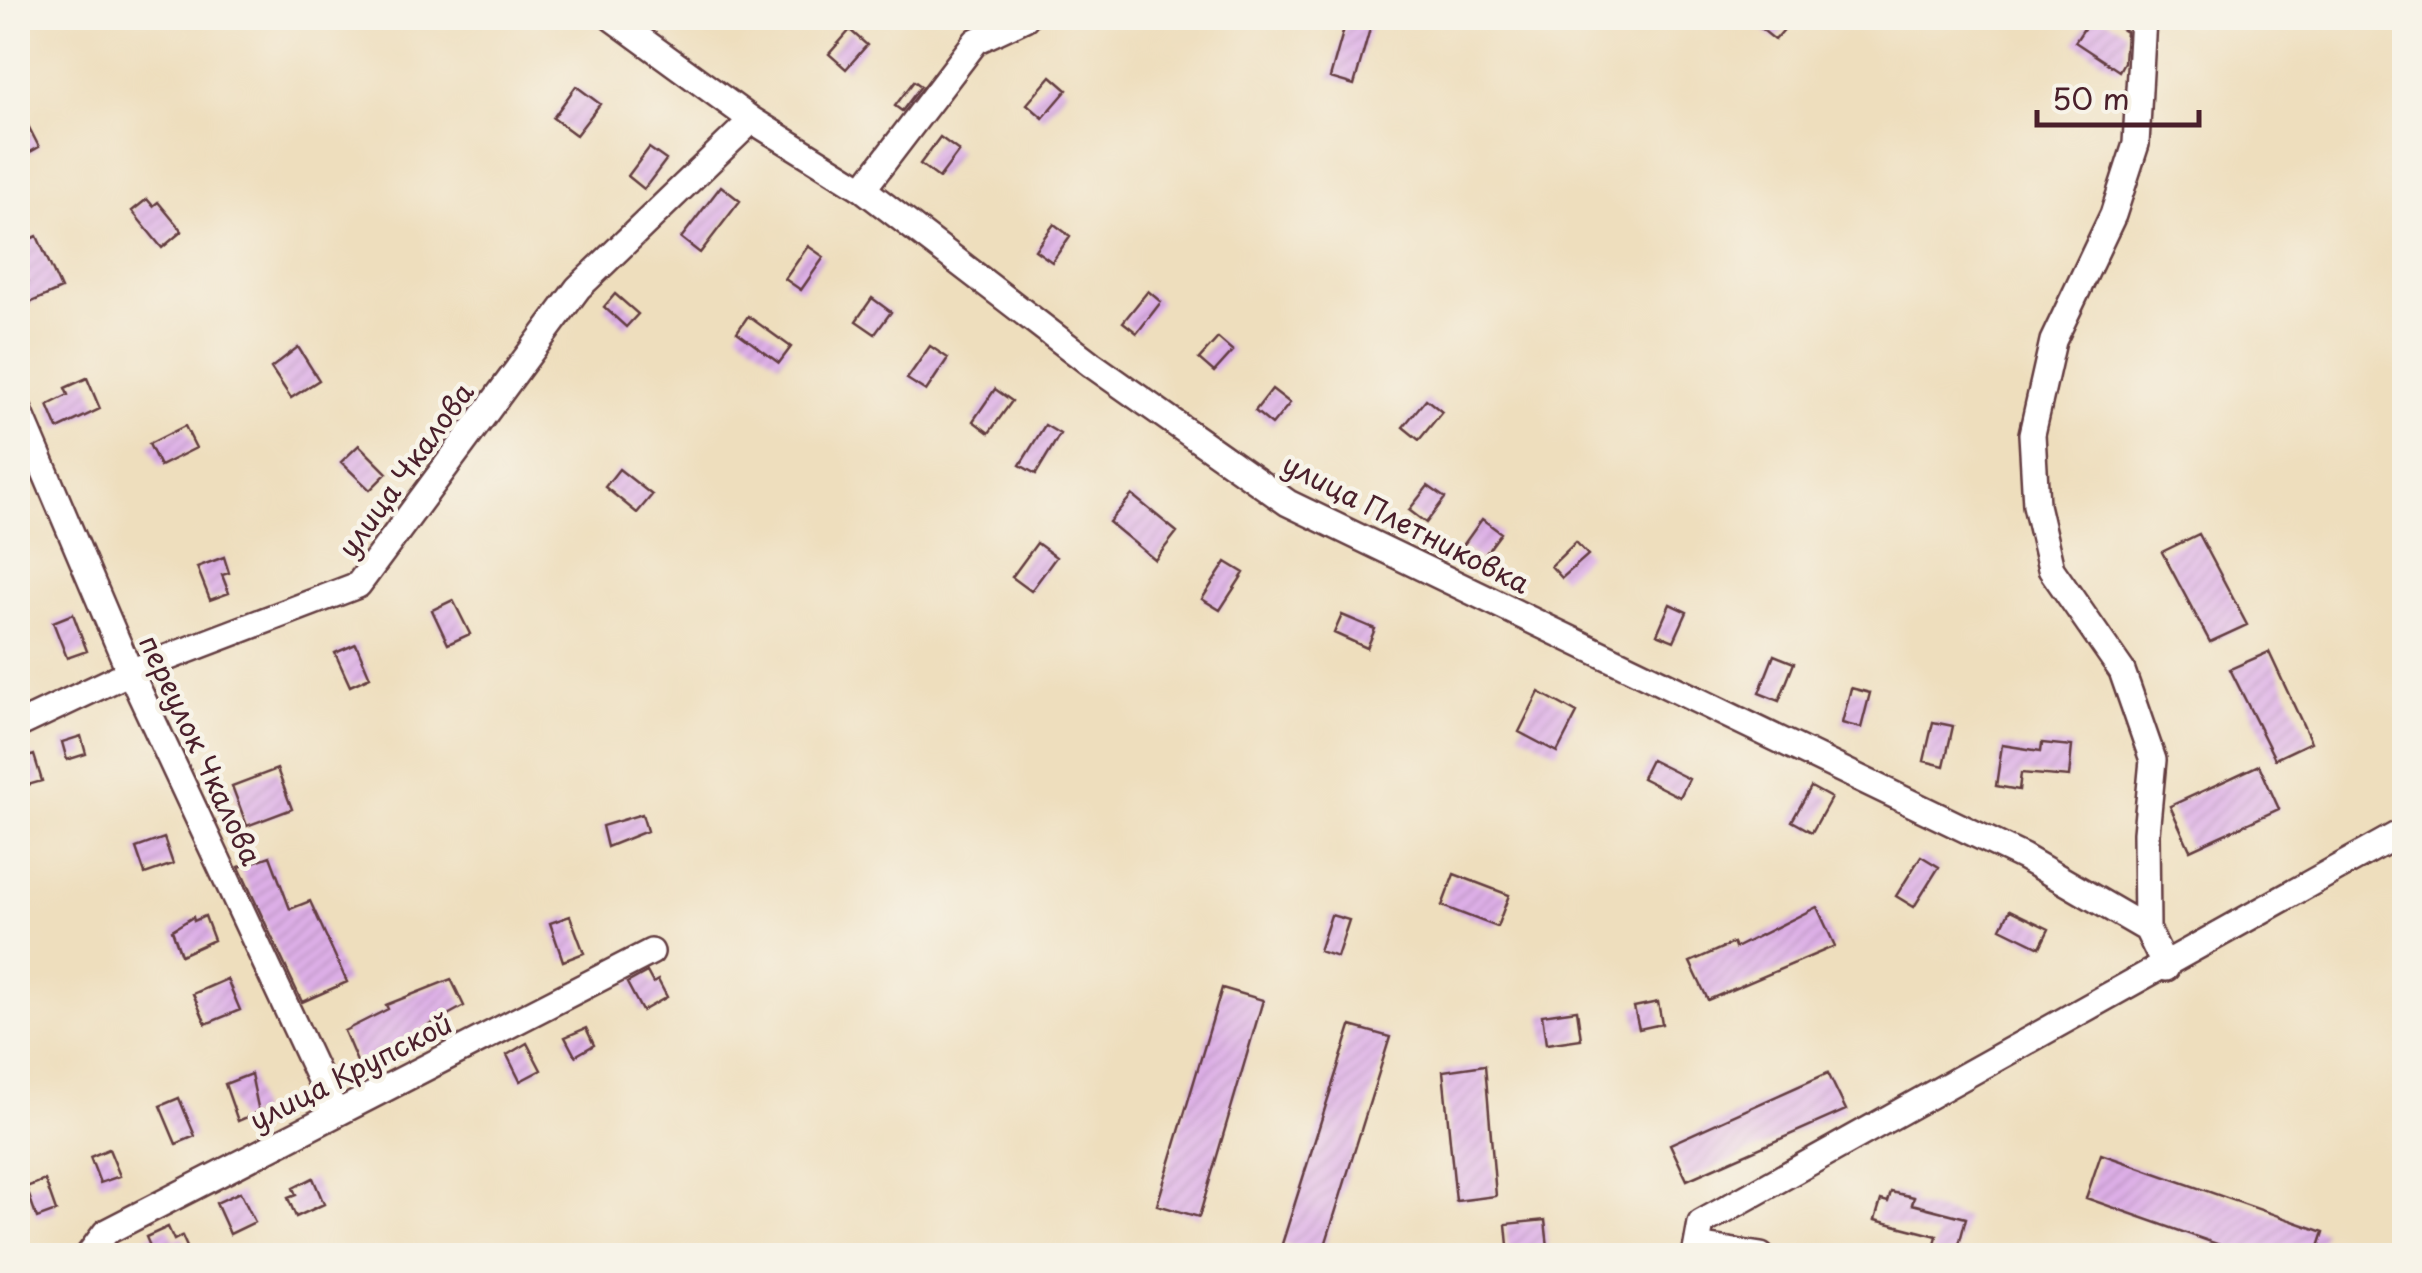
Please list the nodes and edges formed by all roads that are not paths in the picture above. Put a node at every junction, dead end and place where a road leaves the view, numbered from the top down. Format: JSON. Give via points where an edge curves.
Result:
{"nodes":[{"id":1,"x":612,"y":18,"type":"edge"},
{"id":2,"x":1025,"y":18,"type":"edge"},
{"id":3,"x":2143,"y":18,"type":"edge"},
{"id":4,"x":752,"y":120,"type":"junction"},
{"id":5,"x":863,"y":189,"type":"junction"},
{"id":6,"x":18,"y":408,"type":"edge"},
{"id":7,"x":130,"y":672,"type":"junction"},
{"id":8,"x":18,"y":725,"type":"edge"},
{"id":9,"x":2404,"y":830,"type":"edge"},
{"id":10,"x":2147,"y":929,"type":"junction"},
{"id":11,"x":651,"y":952,"type":"dead end"},
{"id":12,"x":2166,"y":968,"type":"junction"},
{"id":13,"x":336,"y":1114,"type":"junction"},
{"id":14,"x":1696,"y":1251,"type":"edge"},
{"id":15,"x":88,"y":1256,"type":"edge"},
{"id":16,"x":1761,"y":1256,"type":"edge"}],
"edges":[{"from":1,"to":4,"type":"street","name":"улица Плетниковка"},
{"from":2,"to":5,"type":"street","via":[[976,41]]},
{"from":3,"to":10,"type":"street","via":[[2136,144],[2113,215],[2053,341],[2032,434],[2036,505],[2051,569],[2122,671],[2152,760]]},
{"from":4,"to":5,"type":"street","name":"улица Плетниковка"},
{"from":4,"to":7,"type":"street","name":"улица Чкалова","via":[[578,288],[358,585]]},
{"from":5,"to":10,"type":"street","name":"улица Плетниковка","via":[[1090,364],[1288,504],[2023,857]]},
{"from":6,"to":7,"type":"street","name":"переулок Чкалова"},
{"from":7,"to":8,"type":"street","name":"улица Чкалова"},
{"from":7,"to":13,"type":"street","name":"переулок Чкалова"},
{"from":9,"to":12,"type":"street"},
{"from":10,"to":12,"type":"street"},
{"from":11,"to":13,"type":"street","name":"улица Крупской"},
{"from":12,"to":14,"type":"street","via":[[1701,1224]]},
{"from":13,"to":15,"type":"street","name":"улица Крупской","via":[[106,1232]]},
{"from":14,"to":16,"type":"street"}]}
